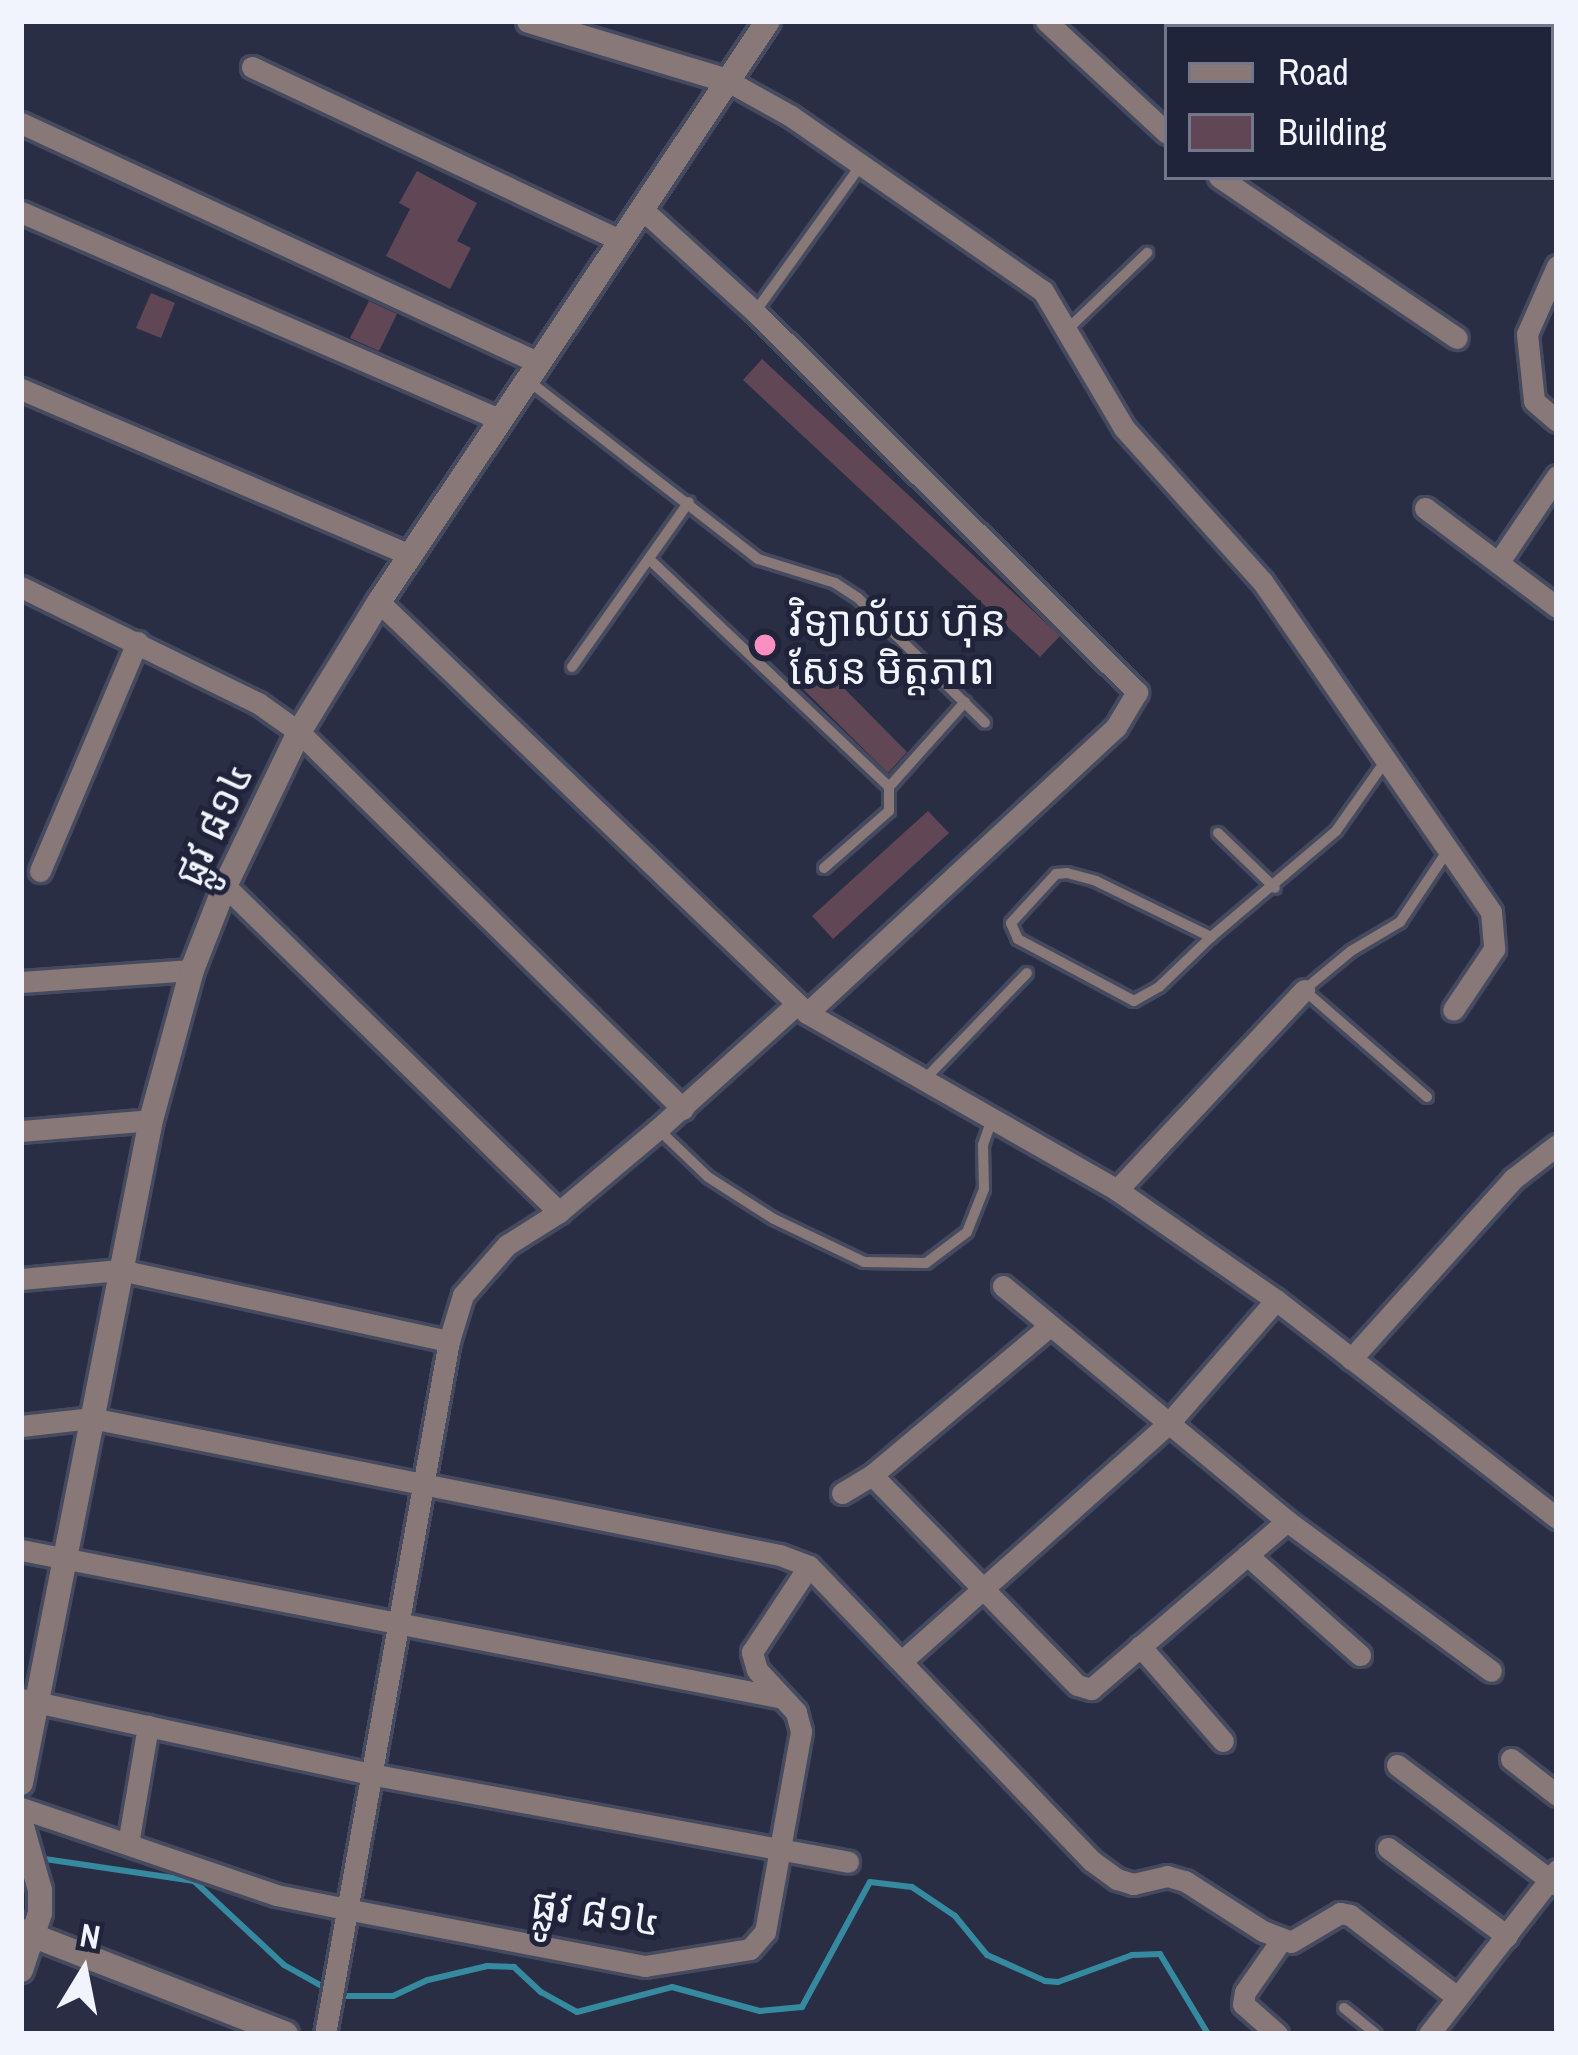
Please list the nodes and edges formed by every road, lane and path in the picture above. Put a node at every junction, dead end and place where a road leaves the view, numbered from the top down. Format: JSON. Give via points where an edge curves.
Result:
{"nodes":[{"id":1,"x":530,"y":21,"type":"edge"},
{"id":2,"x":768,"y":21,"type":"edge"},
{"id":3,"x":1046,"y":21,"type":"edge"},
{"id":4,"x":252,"y":68,"type":"dead end"},
{"id":5,"x":728,"y":81,"type":"junction"},
{"id":6,"x":21,"y":123,"type":"edge"},
{"id":7,"x":1164,"y":130,"type":"edge"},
{"id":8,"x":861,"y":165,"type":"junction"},
{"id":9,"x":1223,"y":180,"type":"edge"},
{"id":10,"x":642,"y":209,"type":"junction"},
{"id":11,"x":21,"y":212,"type":"edge"},
{"id":12,"x":621,"y":241,"type":"junction"},
{"id":13,"x":1147,"y":253,"type":"dead end"},
{"id":14,"x":1557,"y":266,"type":"edge"},
{"id":15,"x":754,"y":312,"type":"junction"},
{"id":16,"x":1068,"y":329,"type":"junction"},
{"id":17,"x":1456,"y":338,"type":"dead end"},
{"id":18,"x":534,"y":371,"type":"junction"},
{"id":19,"x":21,"y":389,"type":"edge"},
{"id":20,"x":501,"y":420,"type":"junction"},
{"id":21,"x":1557,"y":421,"type":"edge"},
{"id":22,"x":1557,"y":476,"type":"edge"},
{"id":23,"x":689,"y":502,"type":"junction"},
{"id":24,"x":1424,"y":508,"type":"dead end"},
{"id":25,"x":410,"y":556,"type":"junction"},
{"id":26,"x":649,"y":559,"type":"junction"},
{"id":27,"x":1498,"y":563,"type":"junction"},
{"id":28,"x":21,"y":587,"type":"edge"},
{"id":29,"x":379,"y":602,"type":"junction"},
{"id":30,"x":1557,"y":607,"type":"edge"},
{"id":31,"x":137,"y":642,"type":"junction"},
{"id":32,"x":572,"y":667,"type":"dead end"},
{"id":33,"x":964,"y":703,"type":"junction"},
{"id":34,"x":985,"y":723,"type":"dead end"},
{"id":35,"x":299,"y":732,"type":"junction"},
{"id":36,"x":1386,"y":760,"type":"junction"},
{"id":37,"x":890,"y":788,"type":"junction"},
{"id":38,"x":1217,"y":833,"type":"dead end"},
{"id":39,"x":1448,"y":850,"type":"junction"},
{"id":40,"x":824,"y":868,"type":"dead end"},
{"id":41,"x":40,"y":872,"type":"dead end"},
{"id":42,"x":225,"y":886,"type":"junction"},
{"id":43,"x":1275,"y":888,"type":"junction"},
{"id":44,"x":1211,"y":937,"type":"junction"},
{"id":45,"x":192,"y":970,"type":"junction"},
{"id":46,"x":1027,"y":973,"type":"dead end"},
{"id":47,"x":21,"y":982,"type":"edge"},
{"id":48,"x":1304,"y":991,"type":"junction"},
{"id":49,"x":802,"y":1009,"type":"junction"},
{"id":50,"x":1453,"y":1010,"type":"dead end"},
{"id":51,"x":923,"y":1082,"type":"junction"},
{"id":52,"x":1427,"y":1096,"type":"dead end"},
{"id":53,"x":683,"y":1108,"type":"junction"},
{"id":54,"x":151,"y":1120,"type":"junction"},
{"id":55,"x":991,"y":1122,"type":"junction"},
{"id":56,"x":658,"y":1129,"type":"junction"},
{"id":57,"x":21,"y":1131,"type":"edge"},
{"id":58,"x":1557,"y":1145,"type":"edge"},
{"id":59,"x":1117,"y":1190,"type":"junction"},
{"id":60,"x":559,"y":1211,"type":"junction"},
{"id":61,"x":120,"y":1270,"type":"junction"},
{"id":62,"x":21,"y":1279,"type":"edge"},
{"id":63,"x":1003,"y":1286,"type":"dead end"},
{"id":64,"x":1276,"y":1300,"type":"junction"},
{"id":65,"x":1047,"y":1328,"type":"junction"},
{"id":66,"x":449,"y":1341,"type":"junction"},
{"id":67,"x":1351,"y":1359,"type":"junction"},
{"id":68,"x":91,"y":1418,"type":"junction"},
{"id":69,"x":1169,"y":1423,"type":"junction"},
{"id":70,"x":21,"y":1426,"type":"edge"},
{"id":71,"x":872,"y":1475,"type":"junction"},
{"id":72,"x":425,"y":1487,"type":"junction"},
{"id":73,"x":842,"y":1492,"type":"dead end"},
{"id":74,"x":1557,"y":1518,"type":"edge"},
{"id":75,"x":1287,"y":1521,"type":"junction"},
{"id":76,"x":21,"y":1550,"type":"edge"},
{"id":77,"x":1247,"y":1555,"type":"junction"},
{"id":78,"x":62,"y":1559,"type":"junction"},
{"id":79,"x":809,"y":1566,"type":"junction"},
{"id":80,"x":981,"y":1587,"type":"junction"},
{"id":81,"x":401,"y":1625,"type":"junction"},
{"id":82,"x":1140,"y":1646,"type":"junction"},
{"id":83,"x":1360,"y":1655,"type":"dead end"},
{"id":84,"x":903,"y":1660,"type":"junction"},
{"id":85,"x":1491,"y":1671,"type":"dead end"},
{"id":86,"x":778,"y":1697,"type":"junction"},
{"id":87,"x":27,"y":1700,"type":"edge"},
{"id":88,"x":148,"y":1726,"type":"junction"},
{"id":89,"x":1223,"y":1741,"type":"dead end"},
{"id":90,"x":1511,"y":1759,"type":"dead end"},
{"id":91,"x":1396,"y":1765,"type":"dead end"},
{"id":92,"x":370,"y":1774,"type":"junction"},
{"id":93,"x":21,"y":1783,"type":"edge"},
{"id":94,"x":1557,"y":1795,"type":"edge"},
{"id":95,"x":21,"y":1808,"type":"edge"},
{"id":96,"x":21,"y":1824,"type":"edge"},
{"id":97,"x":128,"y":1844,"type":"junction"},
{"id":98,"x":1388,"y":1848,"type":"dead end"},
{"id":99,"x":780,"y":1849,"type":"junction"},
{"id":100,"x":848,"y":1862,"type":"dead end"},
{"id":101,"x":1555,"y":1878,"type":"edge"},
{"id":102,"x":346,"y":1910,"type":"junction"},
{"id":103,"x":27,"y":1933,"type":"edge"},
{"id":104,"x":1507,"y":1936,"type":"junction"},
{"id":105,"x":1282,"y":1939,"type":"junction"},
{"id":106,"x":21,"y":1970,"type":"edge"},
{"id":107,"x":1456,"y":1997,"type":"junction"},
{"id":108,"x":1344,"y":2008,"type":"dead end"},
{"id":109,"x":286,"y":2034,"type":"edge"},
{"id":110,"x":325,"y":2034,"type":"edge"},
{"id":111,"x":1277,"y":2034,"type":"edge"},
{"id":112,"x":1376,"y":2034,"type":"edge"},
{"id":113,"x":1429,"y":2034,"type":"edge"}],
"edges":[{"from":1,"to":5,"type":"street"},
{"from":2,"to":5,"type":"street","name":"ផ្លូវ ៨១៤"},
{"from":3,"to":7,"type":"street"},
{"from":4,"to":12,"type":"street"},
{"from":5,"to":8,"type":"street"},
{"from":5,"to":10,"type":"street","name":"ផ្លូវ ៨១៤"},
{"from":6,"to":18,"type":"street"},
{"from":8,"to":15,"type":"lane"},
{"from":8,"to":16,"type":"street","via":[[1028,277]]},
{"from":9,"to":17,"type":"street"},
{"from":10,"to":12,"type":"street","name":"ផ្លូវ ៨១៤"},
{"from":10,"to":15,"type":"street"},
{"from":11,"to":20,"type":"street"},
{"from":12,"to":18,"type":"street","name":"ផ្លូវ ៨១៤"},
{"from":13,"to":16,"type":"lane"},
{"from":14,"to":21,"type":"street","via":[[1527,334],[1534,401]]},
{"from":15,"to":49,"type":"street","via":[[1137,692],[1116,727]]},
{"from":16,"to":36,"type":"street","via":[[1124,428],[1262,581]]},
{"from":18,"to":20,"type":"street","name":"ផ្លូវ ៨១៤"},
{"from":18,"to":23,"type":"lane"},
{"from":19,"to":25,"type":"street"},
{"from":20,"to":25,"type":"street","name":"ផ្លូវ ៨១៤"},
{"from":22,"to":27,"type":"street"},
{"from":23,"to":26,"type":"lane"},
{"from":23,"to":33,"type":"lane","via":[[758,559],[858,598]]},
{"from":24,"to":27,"type":"street"},
{"from":25,"to":29,"type":"street","name":"ផ្លូវ ៨១៤"},
{"from":26,"to":32,"type":"lane"},
{"from":26,"to":37,"type":"lane"},
{"from":27,"to":30,"type":"street"},
{"from":28,"to":31,"type":"street"},
{"from":29,"to":35,"type":"street","name":"ផ្លូវ ៨១៤"},
{"from":29,"to":49,"type":"street"},
{"from":31,"to":35,"type":"street"},
{"from":31,"to":41,"type":"street"},
{"from":33,"to":34,"type":"lane"},
{"from":33,"to":37,"type":"lane"},
{"from":35,"to":42,"type":"street","name":"ផ្លូវ ៨១៤"},
{"from":35,"to":53,"type":"street"},
{"from":36,"to":39,"type":"street"},
{"from":36,"to":43,"type":"lane","via":[[1336,832]]},
{"from":37,"to":40,"type":"lane","via":[[889,811]]},
{"from":38,"to":43,"type":"lane"},
{"from":39,"to":48,"type":"lane","via":[[1400,922]]},
{"from":39,"to":50,"type":"street","via":[[1495,929],[1488,964]]},
{"from":42,"to":45,"type":"street","name":"ផ្លូវ ៨១៤"},
{"from":42,"to":60,"type":"street"},
{"from":43,"to":44,"type":"lane"},
{"from":44,"to":44,"type":"lane","via":[[1134,1001],[1018,939],[1011,923],[1056,874],[1067,873]]},
{"from":45,"to":47,"type":"street"},
{"from":45,"to":54,"type":"street","name":"ផ្លូវ ៨១៤"},
{"from":46,"to":51,"type":"lane"},
{"from":48,"to":52,"type":"lane"},
{"from":48,"to":59,"type":"street"},
{"from":49,"to":51,"type":"street"},
{"from":49,"to":53,"type":"street"},
{"from":51,"to":55,"type":"street"},
{"from":53,"to":56,"type":"street"},
{"from":54,"to":57,"type":"street"},
{"from":54,"to":61,"type":"street","name":"ផ្លូវ ៨១៤"},
{"from":55,"to":56,"type":"lane","via":[[983,1189],[967,1232],[926,1263],[864,1262],[774,1219],[707,1177]]},
{"from":55,"to":59,"type":"street"},
{"from":56,"to":60,"type":"street"},
{"from":58,"to":67,"type":"street","via":[[1513,1179]]},
{"from":59,"to":64,"type":"street"},
{"from":60,"to":66,"type":"street","via":[[483,1266],[463,1295]]},
{"from":61,"to":62,"type":"street"},
{"from":61,"to":66,"type":"street"},
{"from":61,"to":68,"type":"street","name":"ផ្លូវ ៨១៤"},
{"from":63,"to":65,"type":"street"},
{"from":64,"to":67,"type":"street"},
{"from":64,"to":69,"type":"street"},
{"from":65,"to":69,"type":"street"},
{"from":65,"to":71,"type":"street"},
{"from":66,"to":72,"type":"street"},
{"from":67,"to":74,"type":"street"},
{"from":68,"to":70,"type":"street"},
{"from":68,"to":72,"type":"street"},
{"from":68,"to":78,"type":"street","name":"ផ្លូវ ៨១៤"},
{"from":69,"to":75,"type":"street"},
{"from":69,"to":80,"type":"street"},
{"from":71,"to":73,"type":"street"},
{"from":71,"to":80,"type":"street"},
{"from":72,"to":79,"type":"street"},
{"from":72,"to":81,"type":"street"},
{"from":75,"to":77,"type":"street"},
{"from":75,"to":85,"type":"street"},
{"from":76,"to":78,"type":"street"},
{"from":77,"to":82,"type":"street"},
{"from":77,"to":83,"type":"street"},
{"from":78,"to":81,"type":"street"},
{"from":78,"to":87,"type":"street","name":"ផ្លូវ ៨១៤"},
{"from":79,"to":84,"type":"street"},
{"from":79,"to":86,"type":"street","name":"ផ្លូវ ៨១៤","via":[[752,1652]]},
{"from":80,"to":82,"type":"street","via":[[1076,1685],[1091,1689]]},
{"from":80,"to":84,"type":"street"},
{"from":81,"to":86,"type":"street"},
{"from":81,"to":92,"type":"street"},
{"from":82,"to":89,"type":"street"},
{"from":84,"to":105,"type":"street","via":[[1092,1861],[1133,1883],[1185,1881]]},
{"from":86,"to":99,"type":"street","name":"ផ្លូវ ៨១៤","via":[[796,1712],[801,1731]]},
{"from":87,"to":88,"type":"street"},
{"from":87,"to":93,"type":"street","name":"ផ្លូវ ៨១៤"},
{"from":88,"to":92,"type":"street"},
{"from":88,"to":97,"type":"street"},
{"from":90,"to":94,"type":"street"},
{"from":91,"to":101,"type":"street"},
{"from":92,"to":99,"type":"street"},
{"from":92,"to":102,"type":"street"},
{"from":95,"to":97,"type":"street","name":"ផ្លូវ ៨១៤"},
{"from":96,"to":103,"type":"street","via":[[40,1890]]},
{"from":97,"to":102,"type":"street","name":"ផ្លូវ ៨១៤"},
{"from":98,"to":104,"type":"street"},
{"from":99,"to":100,"type":"street"},
{"from":99,"to":102,"type":"street","name":"ផ្លូវ ៨១៤","via":[[760,1942],[664,1964]]},
{"from":101,"to":104,"type":"street"},
{"from":102,"to":110,"type":"street"},
{"from":103,"to":106,"type":"street"},
{"from":103,"to":109,"type":"street"},
{"from":104,"to":107,"type":"street"},
{"from":105,"to":107,"type":"street","via":[[1350,1915]]},
{"from":105,"to":111,"type":"street","via":[[1243,2004]]},
{"from":107,"to":113,"type":"street"},
{"from":108,"to":112,"type":"lane"}]}
